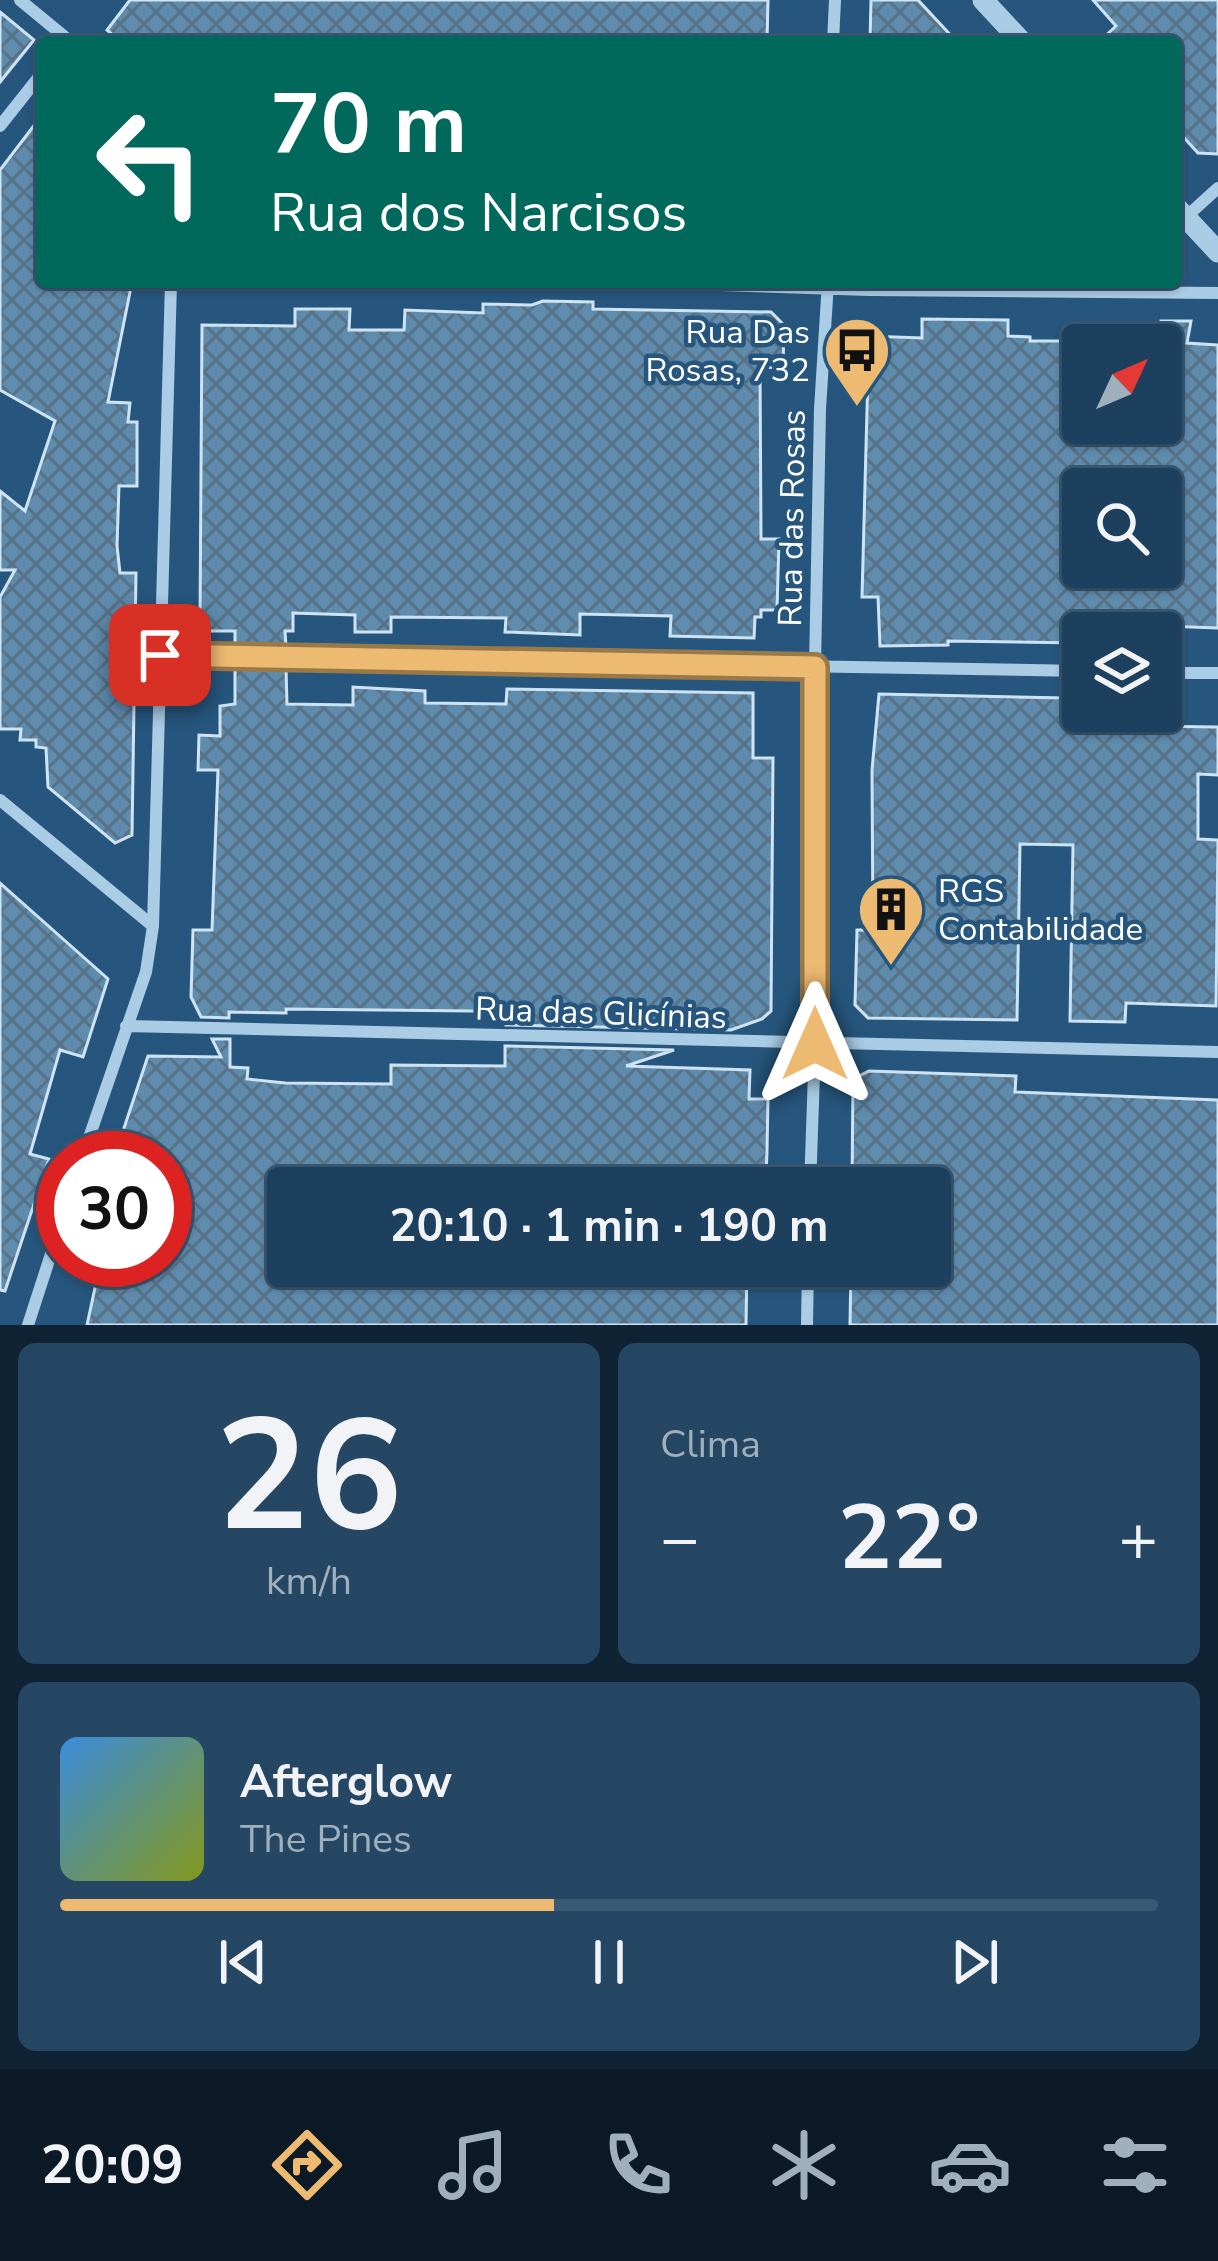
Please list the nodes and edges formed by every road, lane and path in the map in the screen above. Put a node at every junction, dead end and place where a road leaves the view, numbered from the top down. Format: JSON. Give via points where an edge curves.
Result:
{"nodes":[{"id":1,"x":20,"y":0,"type":"edge"},
{"id":2,"x":835,"y":0,"type":"edge"},
{"id":3,"x":983,"y":0,"type":"edge"},
{"id":4,"x":63,"y":36,"type":"edge"},
{"id":5,"x":833,"y":36,"type":"edge"},
{"id":6,"x":1016,"y":36,"type":"edge"},
{"id":7,"x":36,"y":81,"type":"edge"},
{"id":8,"x":0,"y":126,"type":"edge"},
{"id":9,"x":1218,"y":188,"type":"edge"},
{"id":10,"x":1182,"y":211,"type":"edge"},
{"id":11,"x":1182,"y":213,"type":"edge"},
{"id":12,"x":1218,"y":252,"type":"edge"},
{"id":13,"x":171,"y":288,"type":"edge"},
{"id":14,"x":828,"y":288,"type":"edge"},
{"id":15,"x":995,"y":288,"type":"edge"},
{"id":16,"x":1218,"y":292,"type":"edge"},
{"id":17,"x":160,"y":655,"type":"junction"},
{"id":18,"x":815,"y":667,"type":"junction"},
{"id":19,"x":1062,"y":671,"type":"edge"},
{"id":20,"x":1182,"y":673,"type":"edge"},
{"id":21,"x":1218,"y":674,"type":"edge"},
{"id":22,"x":0,"y":800,"type":"edge"},
{"id":23,"x":153,"y":926,"type":"junction"},
{"id":24,"x":126,"y":1026,"type":"junction"},
{"id":25,"x":815,"y":1044,"type":"junction"},
{"id":26,"x":1218,"y":1052,"type":"edge"},
{"id":27,"x":91,"y":1131,"type":"edge"},
{"id":28,"x":811,"y":1167,"type":"edge"},
{"id":29,"x":40,"y":1287,"type":"edge"},
{"id":30,"x":808,"y":1287,"type":"edge"},
{"id":31,"x":28,"y":1325,"type":"edge"},
{"id":32,"x":807,"y":1325,"type":"edge"}],
"edges":[{"from":1,"to":4,"type":"street"},
{"from":2,"to":5,"type":"street"},
{"from":3,"to":6,"type":"street"},
{"from":7,"to":8,"type":"street"},
{"from":9,"to":10,"type":"street"},
{"from":11,"to":12,"type":"street"},
{"from":13,"to":17,"type":"street"},
{"from":14,"to":18,"type":"street","name":"Rua das Rosas"},
{"from":15,"to":16,"type":"street"},
{"from":17,"to":18,"type":"street"},
{"from":17,"to":23,"type":"street"},
{"from":18,"to":19,"type":"street"},
{"from":18,"to":25,"type":"street","name":"Rua das Rosas"},
{"from":20,"to":21,"type":"street"},
{"from":22,"to":23,"type":"street"},
{"from":23,"to":24,"type":"street"},
{"from":24,"to":25,"type":"street","name":"Rua das Glicínias"},
{"from":24,"to":27,"type":"street"},
{"from":25,"to":26,"type":"street","name":"Rua das Glicínias"},
{"from":25,"to":28,"type":"street","name":"Rua das Rosas"},
{"from":29,"to":31,"type":"street"},
{"from":30,"to":32,"type":"street"}]}
